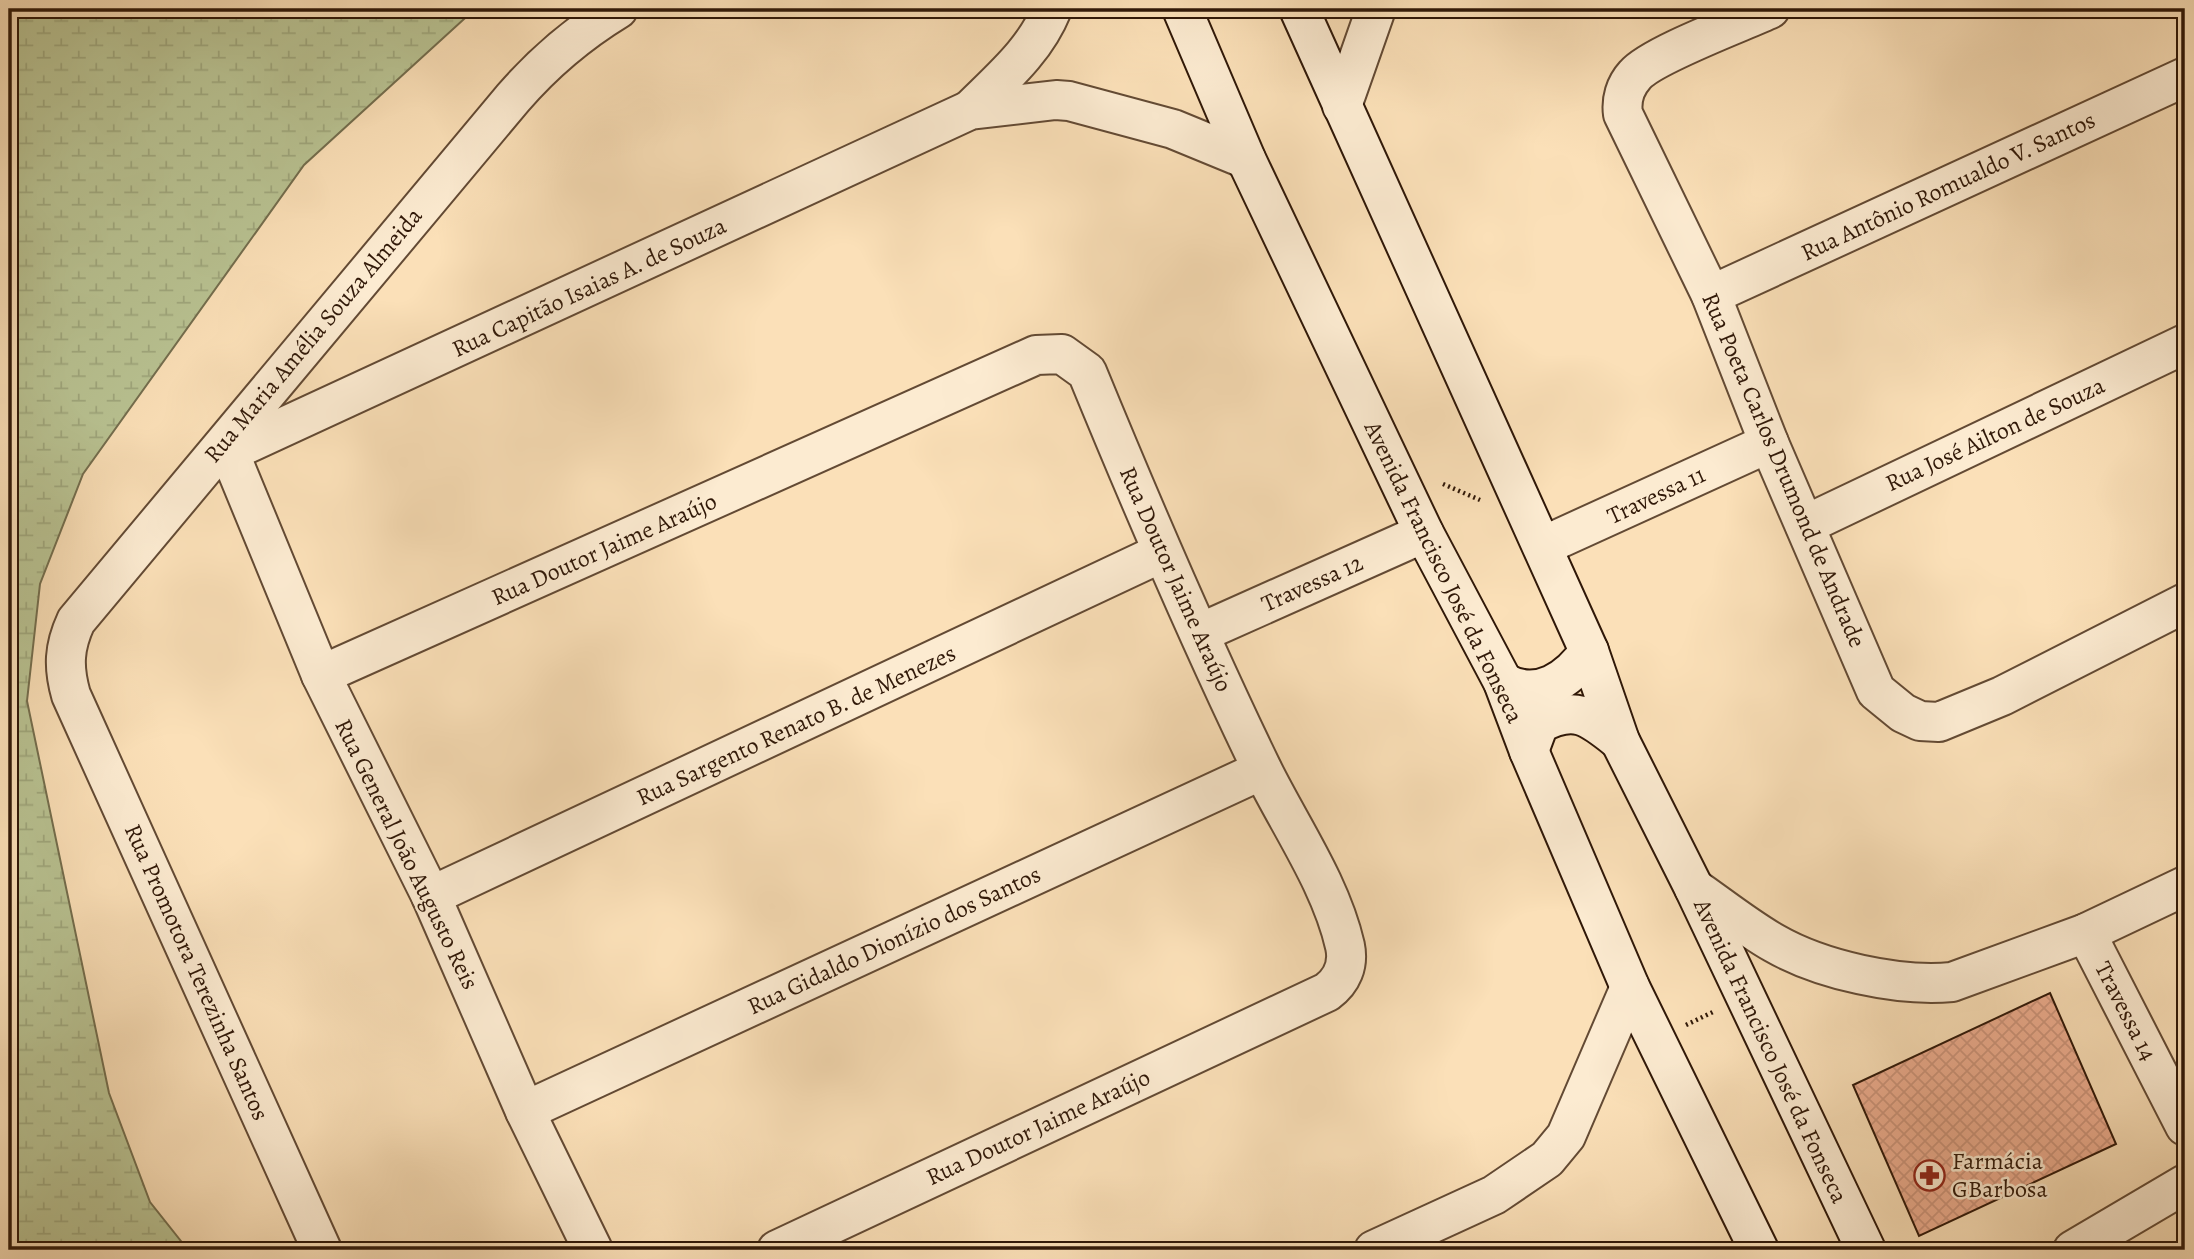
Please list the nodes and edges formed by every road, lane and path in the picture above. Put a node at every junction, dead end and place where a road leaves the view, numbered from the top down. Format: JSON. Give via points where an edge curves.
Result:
{"nodes":[{"id":1,"x":618,"y":9,"type":"edge"},
{"id":2,"x":1052,"y":9,"type":"edge"},
{"id":3,"x":1182,"y":9,"type":"edge"},
{"id":4,"x":1299,"y":9,"type":"edge"},
{"id":5,"x":1376,"y":9,"type":"edge"},
{"id":6,"x":1770,"y":9,"type":"edge"},
{"id":7,"x":2185,"y":77,"type":"edge"},
{"id":8,"x":1342,"y":106,"type":"junction"},
{"id":9,"x":970,"y":110,"type":"junction"},
{"id":10,"x":1246,"y":159,"type":"junction"},
{"id":11,"x":1711,"y":295,"type":"junction"},
{"id":12,"x":2185,"y":344,"type":"edge"},
{"id":13,"x":1769,"y":443,"type":"junction"},
{"id":14,"x":218,"y":458,"type":"junction"},
{"id":15,"x":1400,"y":483,"type":"junction"},
{"id":16,"x":1519,"y":493,"type":"junction"},
{"id":17,"x":1805,"y":524,"type":"junction"},
{"id":18,"x":1424,"y":533,"type":"junction"},
{"id":19,"x":1543,"y":546,"type":"junction"},
{"id":20,"x":1161,"y":553,"type":"junction"},
{"id":21,"x":2185,"y":603,"type":"edge"},
{"id":22,"x":1200,"y":633,"type":"junction"},
{"id":23,"x":1589,"y":651,"type":"junction"},
{"id":24,"x":321,"y":675,"type":"junction"},
{"id":25,"x":1503,"y":682,"type":"junction"},
{"id":26,"x":71,"y":695,"type":"joint"},
{"id":27,"x":1620,"y":741,"type":"junction"},
{"id":28,"x":1529,"y":751,"type":"junction"},
{"id":29,"x":1262,"y":770,"type":"junction"},
{"id":30,"x":2185,"y":886,"type":"edge"},
{"id":31,"x":1694,"y":888,"type":"junction"},
{"id":32,"x":431,"y":897,"type":"junction"},
{"id":33,"x":2086,"y":933,"type":"junction"},
{"id":34,"x":1630,"y":987,"type":"junction"},
{"id":35,"x":1746,"y":998,"type":"junction"},
{"id":36,"x":1657,"y":1041,"type":"junction"},
{"id":37,"x":526,"y":1111,"type":"junction"},
{"id":38,"x":2185,"y":1126,"type":"edge"},
{"id":39,"x":2185,"y":1184,"type":"edge"},
{"id":40,"x":322,"y":1250,"type":"edge"},
{"id":41,"x":593,"y":1250,"type":"edge"},
{"id":42,"x":777,"y":1250,"type":"edge"},
{"id":43,"x":1374,"y":1250,"type":"edge"},
{"id":44,"x":1759,"y":1250,"type":"edge"},
{"id":45,"x":1866,"y":1250,"type":"edge"},
{"id":46,"x":2073,"y":1250,"type":"edge"}],
"edges":[{"from":1,"to":14,"type":"street","name":"Rua Maria Amélia Souza Almeida","via":[[576,34],[547,60]]},
{"from":2,"to":9,"type":"street","name":"Rua Capitão Isaias A. de Souza","via":[[1028,52]]},
{"from":3,"to":10,"type":"street","name":"Avenida Francisco José da Fonseca"},
{"from":4,"to":8,"type":"street","name":"Avenida Francisco José da Fonseca"},
{"from":5,"to":8,"type":"street"},
{"from":6,"to":11,"type":"street","name":"Rua Poeta Carlos Drumond de Andrade","via":[[1647,65],[1635,74],[1624,94],[1623,114]]},
{"from":7,"to":11,"type":"street","name":"Rua Antônio Romualdo V. Santos"},
{"from":8,"to":16,"type":"street","name":"Avenida Francisco José da Fonseca"},
{"from":9,"to":10,"type":"street","name":"Rua Capitão Isaias A. de Souza","via":[[1069,101],[1173,129]]},
{"from":9,"to":14,"type":"street","name":"Rua Capitão Isaias A. de Souza"},
{"from":10,"to":15,"type":"street","name":"Avenida Francisco José da Fonseca"},
{"from":11,"to":13,"type":"street","name":"Rua Poeta Carlos Drumond de Andrade"},
{"from":12,"to":17,"type":"street","name":"Rua José Ailton de Souza"},
{"from":13,"to":17,"type":"street","name":"Rua Poeta Carlos Drumond de Andrade"},
{"from":13,"to":19,"type":"street","name":"Travessa 11"},
{"from":14,"to":24,"type":"street","name":"Rua General João Augusto Reis"},
{"from":14,"to":26,"type":"street","name":"Rua Maria Amélia Souza Almeida","via":[[76,621],[66,642]]},
{"from":15,"to":16,"type":"path","via":[[1419,474],[1491,505]]},
{"from":15,"to":18,"type":"street","name":"Avenida Francisco José da Fonseca"},
{"from":16,"to":19,"type":"street","name":"Avenida Francisco José da Fonseca"},
{"from":17,"to":21,"type":"street","name":"Rua Poeta Carlos Drumond de Andrade","via":[[1876,691],[1920,721],[1939,722],[2002,696]]},
{"from":18,"to":22,"type":"street","name":"Travessa 12"},
{"from":18,"to":25,"type":"street","name":"Avenida Francisco José da Fonseca"},
{"from":19,"to":23,"type":"street","name":"Avenida Francisco José da Fonseca"},
{"from":20,"to":22,"type":"street","name":"Rua Doutor Jaime Araújo"},
{"from":20,"to":24,"type":"street","name":"Rua Doutor Jaime Araújo","via":[[1087,372],[1062,354],[1046,352]]},
{"from":20,"to":32,"type":"street","name":"Rua Sargento Renato B. de Menezes"},
{"from":22,"to":29,"type":"street","name":"Rua Doutor Jaime Araújo"},
{"from":23,"to":25,"type":"street","via":[[1573,674],[1559,682],[1532,688]]},
{"from":23,"to":27,"type":"street","name":"Avenida Francisco José da Fonseca"},
{"from":24,"to":32,"type":"street","name":"Rua General João Augusto Reis"},
{"from":25,"to":28,"type":"street","name":"Avenida Francisco José da Fonseca"},
{"from":26,"to":40,"type":"street","name":"Rua Promotora Terezinha Santos"},
{"from":27,"to":28,"type":"street","via":[[1589,717],[1571,713],[1539,724]]},
{"from":27,"to":31,"type":"street","name":"Avenida Francisco José da Fonseca"},
{"from":28,"to":34,"type":"street","name":"Avenida Francisco José da Fonseca"},
{"from":29,"to":37,"type":"street","name":"Rua Gidaldo Dionízio dos Santos"},
{"from":29,"to":42,"type":"street","name":"Rua Doutor Jaime Araújo","via":[[1334,911],[1346,949],[1345,970],[1337,985]]},
{"from":30,"to":33,"type":"street"},
{"from":31,"to":33,"type":"street","via":[[1774,943],[1814,961],[1911,982],[1952,982]]},
{"from":31,"to":35,"type":"street","name":"Avenida Francisco José da Fonseca"},
{"from":32,"to":37,"type":"street","name":"Rua General João Augusto Reis"},
{"from":33,"to":38,"type":"street","name":"Travessa 14"},
{"from":34,"to":36,"type":"street","name":"Avenida Francisco José da Fonseca"},
{"from":34,"to":43,"type":"street","via":[[1566,1136],[1547,1159],[1494,1195]]},
{"from":35,"to":36,"type":"path"},
{"from":35,"to":45,"type":"street","name":"Avenida Francisco José da Fonseca"},
{"from":36,"to":44,"type":"street","name":"Avenida Francisco José da Fonseca"},
{"from":37,"to":41,"type":"street","name":"Rua General João Augusto Reis"},
{"from":39,"to":46,"type":"street"}]}
